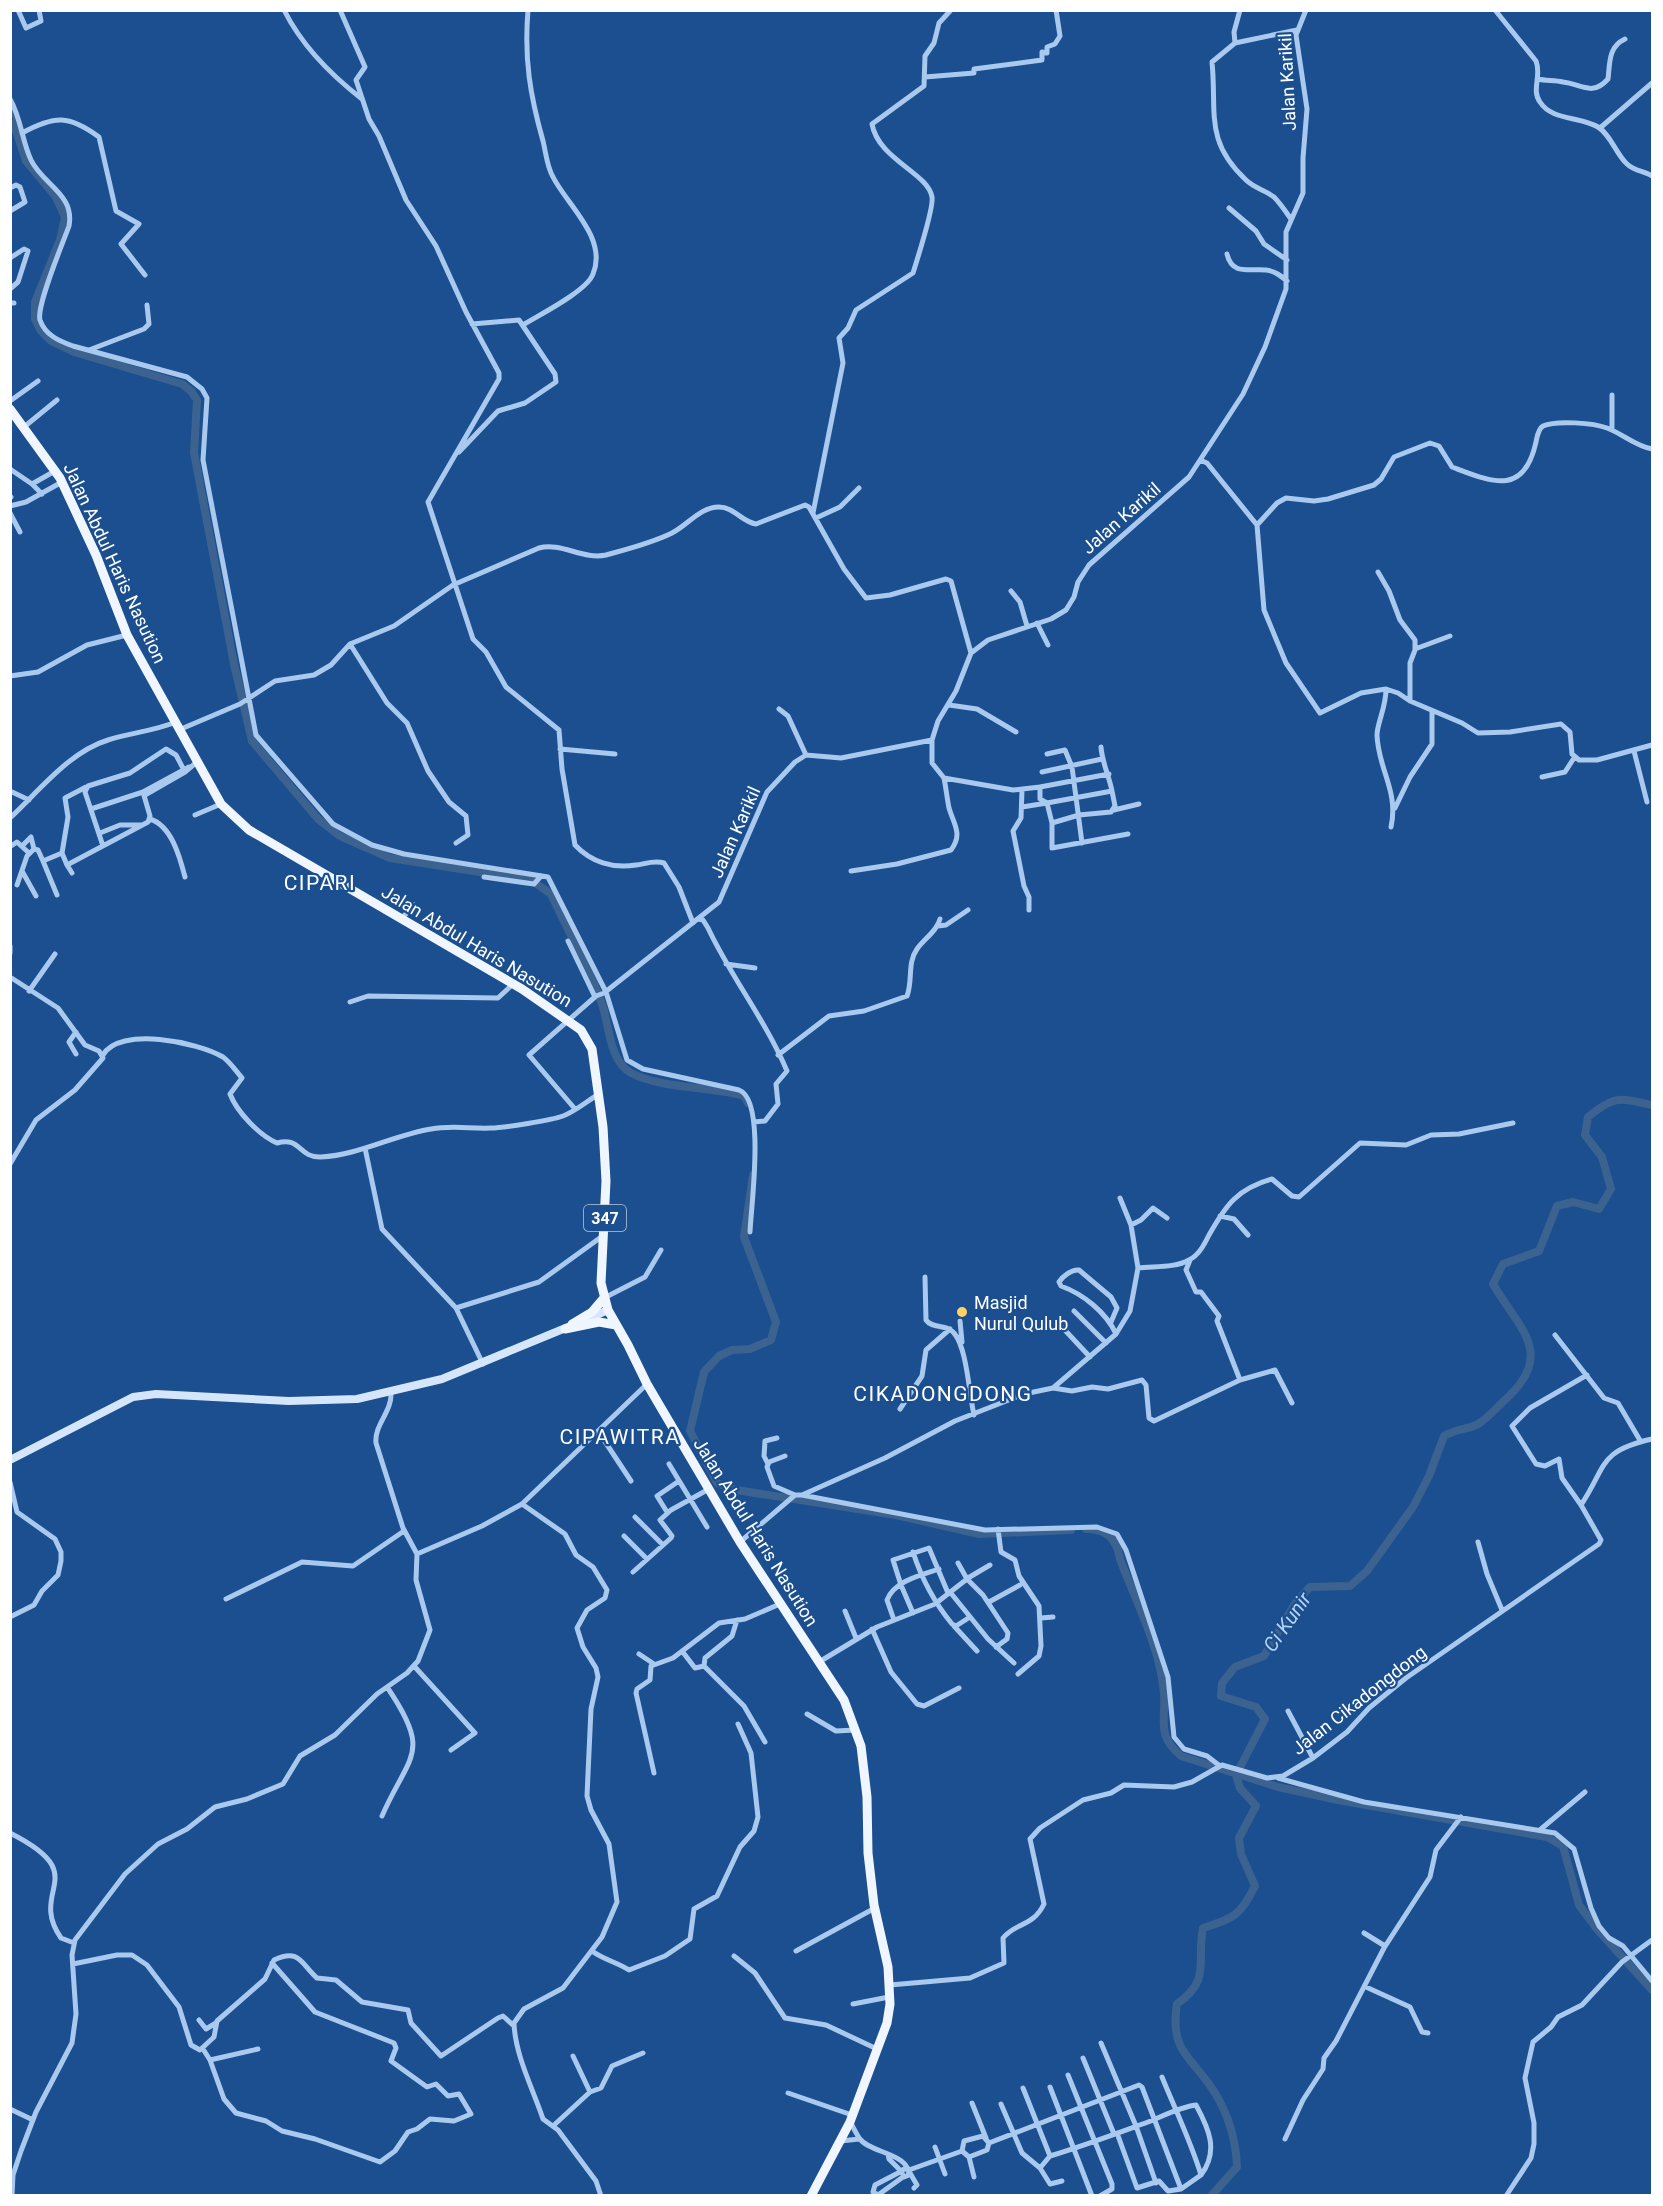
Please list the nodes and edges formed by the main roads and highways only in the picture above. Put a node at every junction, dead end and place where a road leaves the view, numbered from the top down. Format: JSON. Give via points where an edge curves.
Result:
{"nodes":[{"id":1,"x":10,"y":409,"type":"edge"},
{"id":2,"x":604,"y":1298,"type":"junction"},
{"id":3,"x":616,"y":1325,"type":"junction"},
{"id":4,"x":810,"y":2196,"type":"edge"}],
"edges":[{"from":1,"to":2,"type":"main road","name":"Jalan Abdul Haris Nasution","number":"347","via":[[62,482],[127,635],[221,804],[249,830],[513,984],[581,1030],[592,1049],[599,1094],[606,1181]]},
{"from":2,"to":3,"type":"main road","name":"Jalan Abdul Haris Nasution","number":"347"},
{"from":2,"to":3,"type":"main road","via":[[592,1312],[565,1329],[599,1322]]},
{"from":3,"to":4,"type":"main road","name":"Jalan Abdul Haris Nasution","number":"347","via":[[740,1542],[844,1700],[861,1746],[874,1908],[890,1985],[887,2024],[851,2119]]}]}
